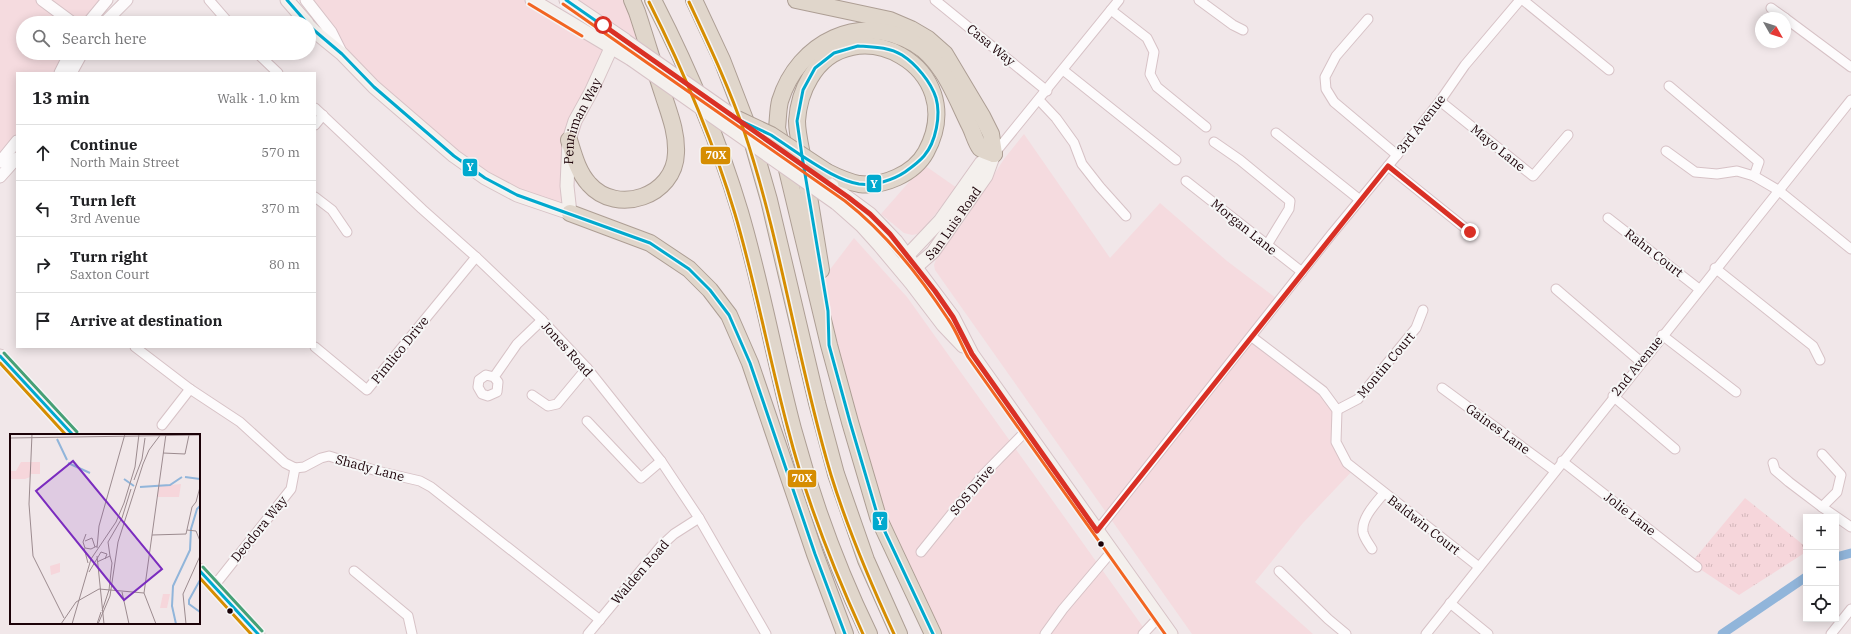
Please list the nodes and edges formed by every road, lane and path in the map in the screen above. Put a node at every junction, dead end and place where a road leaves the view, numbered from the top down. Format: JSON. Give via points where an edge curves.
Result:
{"nodes":[{"id":1,"x":42,"y":0,"type":"edge"},
{"id":2,"x":107,"y":0,"type":"edge"},
{"id":3,"x":127,"y":0,"type":"edge"},
{"id":4,"x":208,"y":0,"type":"edge"},
{"id":5,"x":287,"y":0,"type":"edge"},
{"id":6,"x":306,"y":0,"type":"edge"},
{"id":7,"x":532,"y":0,"type":"edge"},
{"id":8,"x":566,"y":0,"type":"edge"},
{"id":9,"x":632,"y":0,"type":"edge"},
{"id":10,"x":653,"y":0,"type":"edge"},
{"id":11,"x":694,"y":0,"type":"edge"},
{"id":12,"x":796,"y":0,"type":"edge"},
{"id":13,"x":935,"y":0,"type":"edge"},
{"id":14,"x":1119,"y":0,"type":"edge"},
{"id":15,"x":1199,"y":0,"type":"edge"},
{"id":16,"x":1522,"y":0,"type":"edge"},
{"id":17,"x":1771,"y":8,"type":"dead end"},
{"id":18,"x":1111,"y":10,"type":"junction"},
{"id":19,"x":1777,"y":12,"type":"edge"},
{"id":20,"x":64,"y":16,"type":"edge"},
{"id":21,"x":94,"y":16,"type":"edge"},
{"id":22,"x":111,"y":16,"type":"edge"},
{"id":23,"x":223,"y":16,"type":"edge"},
{"id":24,"x":301,"y":16,"type":"edge"},
{"id":25,"x":1368,"y":19,"type":"dead end"},
{"id":26,"x":1791,"y":22,"type":"edge"},
{"id":27,"x":1243,"y":30,"type":"dead end"},
{"id":28,"x":316,"y":32,"type":"edge"},
{"id":29,"x":622,"y":38,"type":"junction"},
{"id":30,"x":612,"y":47,"type":"junction"},
{"id":31,"x":342,"y":54,"type":"junction"},
{"id":32,"x":66,"y":60,"type":"edge"},
{"id":33,"x":78,"y":60,"type":"edge"},
{"id":34,"x":264,"y":60,"type":"edge"},
{"id":35,"x":1851,"y":67,"type":"edge"},
{"id":36,"x":1063,"y":70,"type":"junction"},
{"id":37,"x":1609,"y":70,"type":"dead end"},
{"id":38,"x":60,"y":72,"type":"edge"},
{"id":39,"x":72,"y":72,"type":"edge"},
{"id":40,"x":277,"y":72,"type":"edge"},
{"id":41,"x":1669,"y":86,"type":"dead end"},
{"id":42,"x":1047,"y":91,"type":"junction"},
{"id":43,"x":1039,"y":100,"type":"junction"},
{"id":44,"x":1851,"y":100,"type":"edge"},
{"id":45,"x":1440,"y":101,"type":"junction"},
{"id":46,"x":316,"y":109,"type":"edge"},
{"id":47,"x":323,"y":115,"type":"junction"},
{"id":48,"x":736,"y":119,"type":"joint"},
{"id":49,"x":316,"y":124,"type":"edge"},
{"id":50,"x":1206,"y":127,"type":"dead end"},
{"id":51,"x":1276,"y":133,"type":"dead end"},
{"id":52,"x":1568,"y":135,"type":"dead end"},
{"id":53,"x":569,"y":140,"type":"junction"},
{"id":54,"x":16,"y":142,"type":"edge"},
{"id":55,"x":1214,"y":142,"type":"dead end"},
{"id":56,"x":1666,"y":151,"type":"dead end"},
{"id":57,"x":994,"y":154,"type":"junction"},
{"id":58,"x":1397,"y":155,"type":"junction"},
{"id":59,"x":16,"y":159,"type":"edge"},
{"id":60,"x":1176,"y":160,"type":"dead end"},
{"id":61,"x":0,"y":162,"type":"edge"},
{"id":62,"x":1388,"y":166,"type":"junction"},
{"id":63,"x":1754,"y":176,"type":"junction"},
{"id":64,"x":0,"y":177,"type":"edge"},
{"id":65,"x":830,"y":179,"type":"junction"},
{"id":66,"x":1186,"y":181,"type":"dead end"},
{"id":67,"x":1778,"y":190,"type":"junction"},
{"id":68,"x":316,"y":198,"type":"edge"},
{"id":69,"x":1360,"y":200,"type":"junction"},
{"id":70,"x":570,"y":213,"type":"junction"},
{"id":71,"x":1126,"y":216,"type":"dead end"},
{"id":72,"x":1608,"y":218,"type":"dead end"},
{"id":73,"x":347,"y":232,"type":"dead end"},
{"id":74,"x":1470,"y":232,"type":"dead end"},
{"id":75,"x":1267,"y":245,"type":"junction"},
{"id":76,"x":1851,"y":249,"type":"edge"},
{"id":77,"x":907,"y":256,"type":"junction"},
{"id":78,"x":476,"y":257,"type":"junction"},
{"id":79,"x":916,"y":267,"type":"junction"},
{"id":80,"x":1715,"y":268,"type":"junction"},
{"id":81,"x":902,"y":272,"type":"junction"},
{"id":82,"x":1302,"y":272,"type":"junction"},
{"id":83,"x":1699,"y":288,"type":"junction"},
{"id":84,"x":1556,"y":289,"type":"dead end"},
{"id":85,"x":1422,"y":310,"type":"dead end"},
{"id":86,"x":542,"y":320,"type":"junction"},
{"id":87,"x":1662,"y":335,"type":"junction"},
{"id":88,"x":1252,"y":337,"type":"junction"},
{"id":89,"x":829,"y":345,"type":"junction"},
{"id":90,"x":136,"y":348,"type":"edge"},
{"id":91,"x":316,"y":348,"type":"edge"},
{"id":92,"x":972,"y":354,"type":"junction"},
{"id":93,"x":0,"y":356,"type":"edge"},
{"id":94,"x":1820,"y":360,"type":"dead end"},
{"id":95,"x":1641,"y":362,"type":"junction"},
{"id":96,"x":587,"y":368,"type":"junction"},
{"id":97,"x":494,"y":377,"type":"dead end"},
{"id":98,"x":1442,"y":388,"type":"dead end"},
{"id":99,"x":190,"y":389,"type":"junction"},
{"id":100,"x":1736,"y":392,"type":"dead end"},
{"id":101,"x":532,"y":394,"type":"dead end"},
{"id":102,"x":1613,"y":396,"type":"junction"},
{"id":103,"x":1337,"y":410,"type":"junction"},
{"id":104,"x":587,"y":421,"type":"dead end"},
{"id":105,"x":162,"y":426,"type":"dead end"},
{"id":106,"x":1026,"y":431,"type":"junction"},
{"id":107,"x":72,"y":434,"type":"edge"},
{"id":108,"x":1675,"y":449,"type":"dead end"},
{"id":109,"x":1822,"y":454,"type":"dead end"},
{"id":110,"x":661,"y":461,"type":"junction"},
{"id":111,"x":1562,"y":461,"type":"junction"},
{"id":112,"x":1773,"y":463,"type":"dead end"},
{"id":113,"x":295,"y":468,"type":"junction"},
{"id":114,"x":1554,"y":471,"type":"junction"},
{"id":115,"x":1384,"y":493,"type":"junction"},
{"id":116,"x":1822,"y":507,"type":"junction"},
{"id":117,"x":699,"y":518,"type":"junction"},
{"id":118,"x":1851,"y":527,"type":"edge"},
{"id":119,"x":1097,"y":531,"type":"junction"},
{"id":120,"x":1372,"y":549,"type":"dead end"},
{"id":121,"x":1112,"y":551,"type":"junction"},
{"id":122,"x":921,"y":552,"type":"dead end"},
{"id":123,"x":1479,"y":567,"type":"junction"},
{"id":124,"x":1697,"y":567,"type":"dead end"},
{"id":125,"x":200,"y":571,"type":"edge"},
{"id":126,"x":354,"y":571,"type":"dead end"},
{"id":127,"x":1279,"y":571,"type":"dead end"},
{"id":128,"x":214,"y":586,"type":"junction"},
{"id":129,"x":1450,"y":603,"type":"junction"},
{"id":130,"x":1851,"y":610,"type":"edge"},
{"id":131,"x":1159,"y":617,"type":"junction"},
{"id":132,"x":600,"y":620,"type":"junction"},
{"id":133,"x":258,"y":634,"type":"edge"},
{"id":134,"x":412,"y":634,"type":"edge"},
{"id":135,"x":588,"y":634,"type":"edge"},
{"id":136,"x":766,"y":634,"type":"edge"},
{"id":137,"x":845,"y":634,"type":"edge"},
{"id":138,"x":869,"y":634,"type":"edge"},
{"id":139,"x":899,"y":634,"type":"edge"},
{"id":140,"x":933,"y":634,"type":"edge"},
{"id":141,"x":1045,"y":634,"type":"edge"},
{"id":142,"x":1144,"y":634,"type":"edge"},
{"id":143,"x":1171,"y":634,"type":"edge"},
{"id":144,"x":1346,"y":634,"type":"edge"},
{"id":145,"x":1426,"y":634,"type":"edge"},
{"id":146,"x":1488,"y":634,"type":"edge"},
{"id":147,"x":1831,"y":634,"type":"edge"}],
"edges":[{"from":1,"to":20,"type":"street"},
{"from":2,"to":21,"type":"street"},
{"from":3,"to":22,"type":"street"},
{"from":4,"to":23,"type":"street"},
{"from":5,"to":24,"type":"main road"},
{"from":6,"to":31,"type":"street","via":[[331,32]]},
{"from":7,"to":30,"type":"main road"},
{"from":8,"to":29,"type":"main road"},
{"from":9,"to":53,"type":"highway","via":[[675,131],[676,154],[672,172],[660,187],[644,197],[629,201],[614,200],[602,195],[589,184],[578,168]]},
{"from":10,"to":138,"type":"highway","via":[[689,74],[729,178],[751,254],[808,481],[834,556]]},
{"from":11,"to":139,"type":"highway","via":[[722,60],[749,130],[770,205],[834,468],[866,560]]},
{"from":12,"to":57,"type":"highway","via":[[890,20],[911,28],[928,39],[945,54],[978,110],[991,134]]},
{"from":13,"to":42,"type":"street","name":"Casa Way"},
{"from":14,"to":18,"type":"street","name":"San Luis Road"},
{"from":15,"to":27,"type":"street","via":[[1233,26]]},
{"from":16,"to":37,"type":"street"},
{"from":16,"to":45,"type":"street","name":"3rd Avenue","via":[[1465,65]]},
{"from":17,"to":19,"type":"street"},
{"from":18,"to":36,"type":"street","name":"San Luis Road"},
{"from":18,"to":50,"type":"street","via":[[1147,38],[1154,52],[1150,74],[1157,87]]},
{"from":25,"to":58,"type":"street","via":[[1336,56],[1325,77],[1326,89],[1334,102]]},
{"from":26,"to":35,"type":"street"},
{"from":28,"to":31,"type":"main road"},
{"from":29,"to":30,"type":"main road","name":"Penniman Way"},
{"from":29,"to":48,"type":"main road","bridge":true},
{"from":30,"to":53,"type":"main road","name":"Penniman Way","via":[[575,121]]},
{"from":30,"to":81,"type":"main road","bridge":true,"via":[[836,203],[869,233]]},
{"from":31,"to":70,"type":"main road","via":[[374,87],[454,156],[485,178],[517,195]]},
{"from":32,"to":38,"type":"street"},
{"from":33,"to":39,"type":"street"},
{"from":34,"to":40,"type":"street"},
{"from":36,"to":42,"type":"street","name":"San Luis Road"},
{"from":36,"to":60,"type":"street"},
{"from":41,"to":63,"type":"street","via":[[1759,162]]},
{"from":42,"to":43,"type":"street","name":"San Luis Road"},
{"from":43,"to":57,"type":"street","name":"San Luis Road"},
{"from":43,"to":71,"type":"street","via":[[1074,143],[1082,164]]},
{"from":44,"to":67,"type":"street","name":"2nd Avenue"},
{"from":45,"to":52,"type":"street","name":"Mayo Lane","via":[[1533,176]]},
{"from":45,"to":58,"type":"street","name":"3rd Avenue"},
{"from":46,"to":47,"type":"street","name":"Jones Road"},
{"from":47,"to":49,"type":"street"},
{"from":47,"to":78,"type":"street","name":"Jones Road"},
{"from":48,"to":65,"type":"highway","bridge":true,"via":[[771,135]]},
{"from":51,"to":69,"type":"street"},
{"from":53,"to":70,"type":"main road","name":"Penniman Way","via":[[567,186]]},
{"from":54,"to":61,"type":"street"},
{"from":55,"to":75,"type":"street","via":[[1290,202],[1289,209]]},
{"from":56,"to":63,"type":"street","via":[[1695,172],[1717,174],[1737,170]]},
{"from":57,"to":77,"type":"main road","name":"San Luis Road","via":[[981,163],[940,222]]},
{"from":57,"to":79,"type":"main road","name":"San Luis Road","via":[[986,176],[933,252]]},
{"from":57,"to":89,"type":"highway","via":[[980,148],[943,73],[917,45],[901,36],[882,31],[860,30],[841,34],[822,44],[806,57],[790,77],[780,101],[777,128]]},
{"from":58,"to":62,"type":"street","name":"3rd Avenue"},
{"from":59,"to":64,"type":"street"},
{"from":62,"to":69,"type":"street","name":"3rd Avenue"},
{"from":62,"to":74,"type":"street"},
{"from":63,"to":67,"type":"street"},
{"from":65,"to":77,"type":"main road","via":[[890,234]]},
{"from":65,"to":89,"type":"highway","via":[[859,184],[895,179],[924,155],[937,125],[936,98],[919,70],[902,55],[883,48],[858,46],[834,53],[815,68],[803,90],[797,121],[828,311]]},
{"from":66,"to":75,"type":"street","name":"Morgan Lane"},
{"from":67,"to":76,"type":"street"},
{"from":67,"to":80,"type":"street","name":"2nd Avenue"},
{"from":68,"to":73,"type":"street","via":[[332,210]]},
{"from":69,"to":82,"type":"street","name":"3rd Avenue"},
{"from":70,"to":137,"type":"highway","via":[[650,243],[689,269],[710,290],[729,315],[750,362]]},
{"from":72,"to":83,"type":"street","name":"Rahn Court"},
{"from":75,"to":82,"type":"street","name":"Morgan Lane"},
{"from":77,"to":79,"type":"main road"},
{"from":77,"to":81,"type":"main road","name":"San Luis Road"},
{"from":78,"to":86,"type":"street","name":"Jones Road"},
{"from":78,"to":91,"type":"street","name":"Pimlico Drive","via":[[367,390]]},
{"from":79,"to":81,"type":"main road","name":"San Luis Road"},
{"from":79,"to":92,"type":"main road","via":[[953,317]]},
{"from":80,"to":83,"type":"street","name":"2nd Avenue"},
{"from":80,"to":94,"type":"street","via":[[1813,346]]},
{"from":81,"to":92,"type":"main road","via":[[943,325]]},
{"from":82,"to":88,"type":"street","name":"3rd Avenue"},
{"from":83,"to":87,"type":"street","name":"2nd Avenue"},
{"from":84,"to":95,"type":"street"},
{"from":85,"to":103,"type":"street","name":"Montin Court","via":[[1416,328],[1358,399]]},
{"from":86,"to":96,"type":"street","name":"Jones Road"},
{"from":86,"to":97,"type":"street","via":[[517,344]]},
{"from":87,"to":95,"type":"street","name":"2nd Avenue"},
{"from":87,"to":100,"type":"street"},
{"from":88,"to":103,"type":"street","via":[[1323,391]]},
{"from":88,"to":119,"type":"street","name":"3rd Avenue"},
{"from":89,"to":140,"type":"highway","via":[[878,516]]},
{"from":90,"to":99,"type":"street"},
{"from":92,"to":106,"type":"main road"},
{"from":93,"to":107,"type":"main road"},
{"from":95,"to":102,"type":"street","name":"2nd Avenue"},
{"from":96,"to":101,"type":"street","via":[[557,404],[548,406]]},
{"from":96,"to":110,"type":"street","name":"Jones Road"},
{"from":98,"to":114,"type":"street","name":"Gaines Lane"},
{"from":99,"to":105,"type":"street"},
{"from":99,"to":113,"type":"street","via":[[240,422]]},
{"from":102,"to":108,"type":"street"},
{"from":102,"to":111,"type":"street","name":"2nd Avenue"},
{"from":103,"to":115,"type":"street","via":[[1336,442],[1347,463]]},
{"from":104,"to":110,"type":"street","via":[[641,478]]},
{"from":106,"to":119,"type":"main road"},
{"from":106,"to":122,"type":"street","name":"SOS Drive","via":[[983,475]]},
{"from":109,"to":116,"type":"street","via":[[1840,475],[1836,492]]},
{"from":110,"to":117,"type":"street","name":"Jones Road"},
{"from":111,"to":114,"type":"street","name":"2nd Avenue"},
{"from":111,"to":124,"type":"street","name":"Jolie Lane"},
{"from":112,"to":116,"type":"street","via":[[1775,470]]},
{"from":113,"to":128,"type":"street","name":"Deodora Way","via":[[291,489]]},
{"from":113,"to":132,"type":"street","name":"Shady Lane","via":[[330,456],[376,471],[420,481]]},
{"from":114,"to":123,"type":"street","name":"2nd Avenue"},
{"from":115,"to":120,"type":"street","name":"Baldwin Court","via":[[1365,519],[1363,528],[1363,534]]},
{"from":115,"to":123,"type":"street","name":"Baldwin Court"},
{"from":116,"to":118,"type":"street"},
{"from":117,"to":132,"type":"street","name":"Walden Road","via":[[661,546]]},
{"from":117,"to":136,"type":"street","name":"Jones Road"},
{"from":119,"to":121,"type":"main road"},
{"from":121,"to":131,"type":"main road"},
{"from":121,"to":141,"type":"street"},
{"from":123,"to":129,"type":"street","name":"2nd Avenue"},
{"from":125,"to":128,"type":"main road"},
{"from":126,"to":134,"type":"street","via":[[408,616]]},
{"from":127,"to":144,"type":"street"},
{"from":128,"to":133,"type":"main road"},
{"from":129,"to":145,"type":"street","name":"2nd Avenue"},
{"from":129,"to":146,"type":"street"},
{"from":130,"to":147,"type":"street"},
{"from":131,"to":142,"type":"street"},
{"from":131,"to":143,"type":"main road"},
{"from":132,"to":135,"type":"street","name":"Walden Road"}]}
